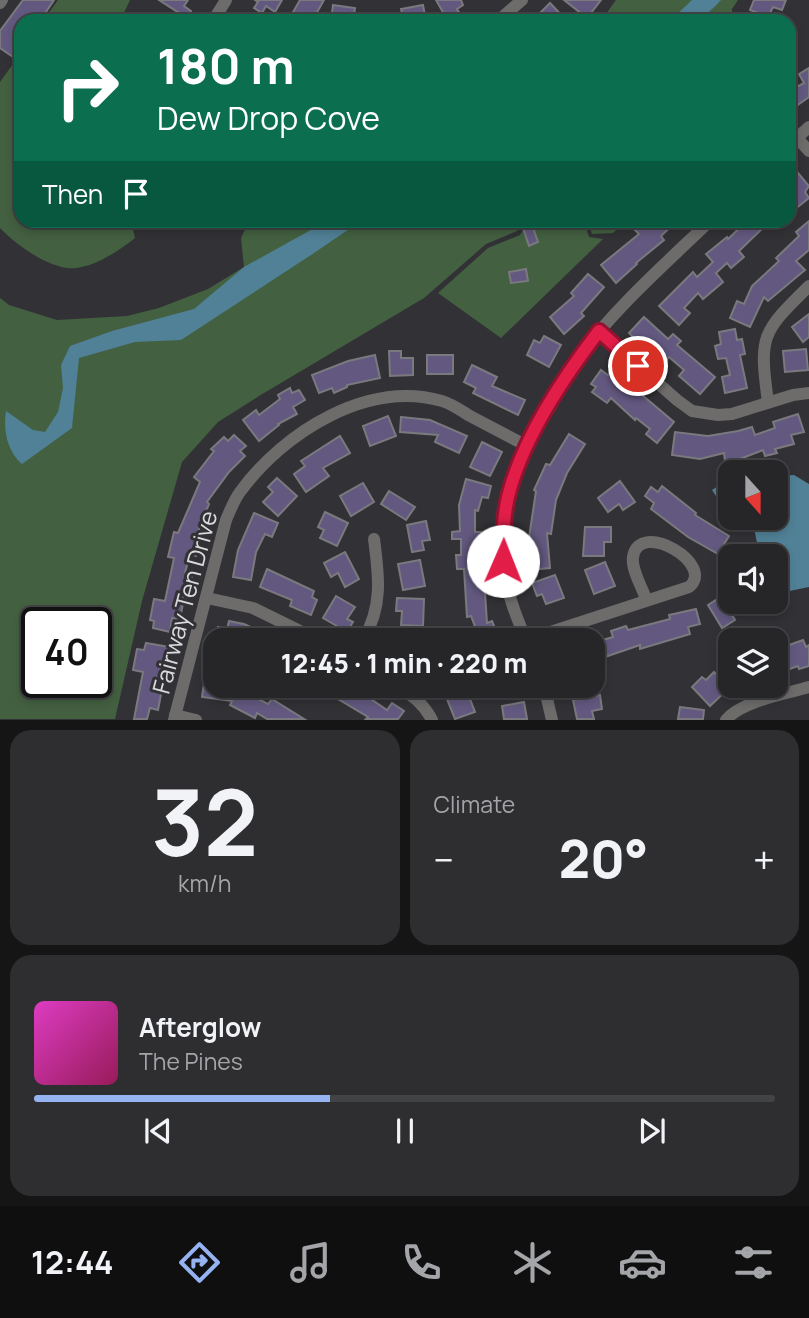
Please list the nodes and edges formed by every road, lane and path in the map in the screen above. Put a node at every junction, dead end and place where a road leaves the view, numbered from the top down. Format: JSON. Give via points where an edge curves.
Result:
{"nodes":[{"id":1,"x":522,"y":0,"type":"edge"},
{"id":2,"x":506,"y":14,"type":"edge"},
{"id":3,"x":703,"y":228,"type":"edge"},
{"id":4,"x":809,"y":286,"type":"edge"},
{"id":5,"x":599,"y":331,"type":"junction"},
{"id":6,"x":809,"y":393,"type":"edge"},
{"id":7,"x":768,"y":402,"type":"junction"},
{"id":8,"x":527,"y":446,"type":"junction"},
{"id":9,"x":374,"y":539,"type":"dead end"},
{"id":10,"x":207,"y":598,"type":"junction"},
{"id":11,"x":646,"y":599,"type":"junction"},
{"id":12,"x":294,"y":628,"type":"edge"},
{"id":13,"x":370,"y":628,"type":"edge"},
{"id":14,"x":522,"y":628,"type":"edge"},
{"id":15,"x":561,"y":628,"type":"edge"},
{"id":16,"x":809,"y":687,"type":"edge"},
{"id":17,"x":415,"y":698,"type":"edge"},
{"id":18,"x":547,"y":698,"type":"edge"},
{"id":19,"x":174,"y":717,"type":"edge"},
{"id":20,"x":196,"y":719,"type":"edge"},
{"id":21,"x":432,"y":719,"type":"edge"},
{"id":22,"x":552,"y":719,"type":"edge"},
{"id":23,"x":726,"y":719,"type":"edge"}],
"edges":[{"from":1,"to":2,"type":"street"},
{"from":3,"to":5,"type":"street"},
{"from":4,"to":7,"type":"street","via":[[767,334],[762,349]]},
{"from":5,"to":7,"type":"street","via":[[692,411],[732,414]]},
{"from":5,"to":8,"type":"street","via":[[576,360]]},
{"from":6,"to":7,"type":"street"},
{"from":8,"to":10,"type":"street","name":"Fairway Ten Drive","via":[[444,401],[386,396],[363,402],[290,441],[239,493],[226,520]]},
{"from":8,"to":14,"type":"street","via":[[508,497],[503,540],[507,586]]},
{"from":9,"to":13,"type":"street","via":[[380,579]]},
{"from":10,"to":12,"type":"street","via":[[253,608]]},
{"from":10,"to":19,"type":"street","name":"Fairway Ten Drive"},
{"from":11,"to":11,"type":"street","via":[[689,587],[697,574],[686,558],[658,541],[646,542],[634,555]]},
{"from":11,"to":15,"type":"street"},
{"from":16,"to":23,"type":"street","via":[[744,707]]},
{"from":17,"to":21,"type":"street"},
{"from":18,"to":22,"type":"street"},
{"from":19,"to":20,"type":"street"}]}
